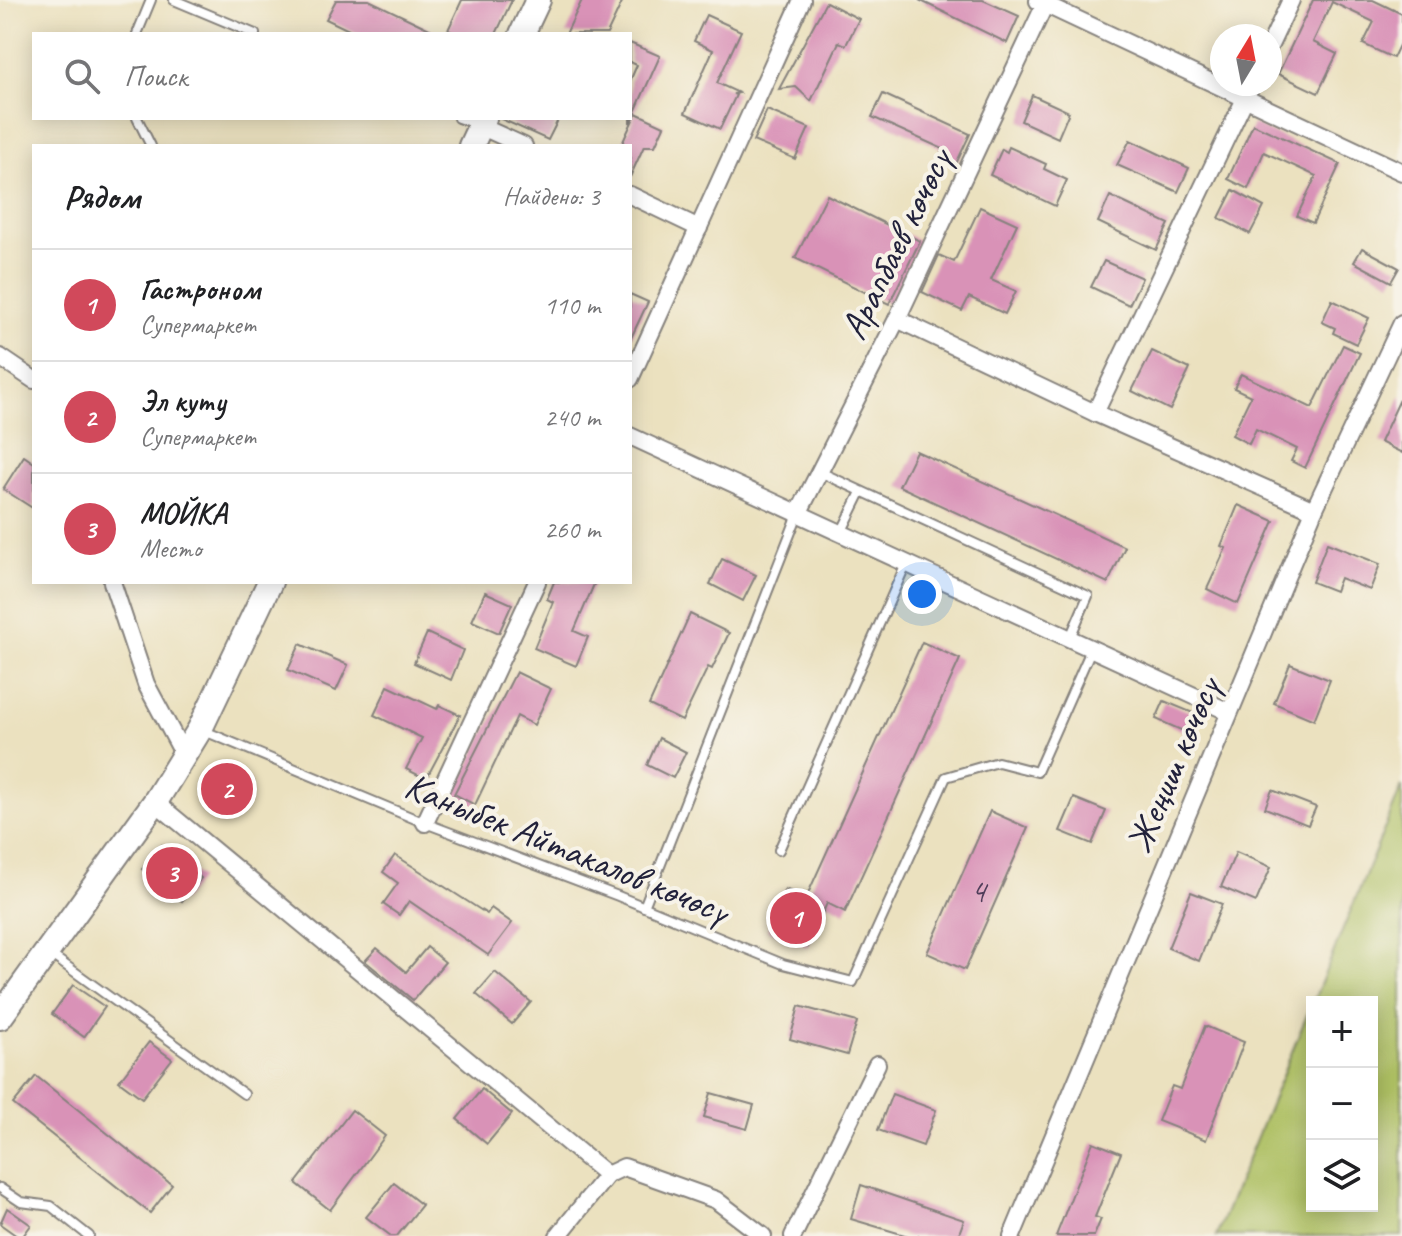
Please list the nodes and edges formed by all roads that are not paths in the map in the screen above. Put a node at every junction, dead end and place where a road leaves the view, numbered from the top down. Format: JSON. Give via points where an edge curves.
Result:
{"nodes":[{"id":1,"x":151,"y":0,"type":"edge"},
{"id":2,"x":174,"y":0,"type":"edge"},
{"id":3,"x":538,"y":0,"type":"edge"},
{"id":4,"x":802,"y":0,"type":"edge"},
{"id":5,"x":1291,"y":0,"type":"edge"},
{"id":6,"x":1043,"y":1,"type":"edge"},
{"id":7,"x":1280,"y":24,"type":"edge"},
{"id":8,"x":138,"y":32,"type":"edge"},
{"id":9,"x":250,"y":32,"type":"edge"},
{"id":10,"x":523,"y":32,"type":"edge"},
{"id":11,"x":1210,"y":74,"type":"edge"},
{"id":12,"x":1246,"y":96,"type":"edge"},
{"id":13,"x":1258,"y":96,"type":"edge"},
{"id":14,"x":138,"y":120,"type":"edge"},
{"id":15,"x":473,"y":127,"type":"edge"},
{"id":16,"x":150,"y":144,"type":"edge"},
{"id":17,"x":519,"y":144,"type":"edge"},
{"id":18,"x":1402,"y":172,"type":"edge"},
{"id":19,"x":632,"y":196,"type":"edge"},
{"id":20,"x":699,"y":228,"type":"junction"},
{"id":21,"x":897,"y":319,"type":"junction"},
{"id":22,"x":1402,"y":323,"type":"edge"},
{"id":23,"x":0,"y":357,"type":"edge"},
{"id":24,"x":632,"y":375,"type":"edge"},
{"id":25,"x":32,"y":379,"type":"edge"},
{"id":26,"x":1095,"y":413,"type":"junction"},
{"id":27,"x":632,"y":437,"type":"edge"},
{"id":28,"x":819,"y":472,"type":"junction"},
{"id":29,"x":861,"y":492,"type":"junction"},
{"id":30,"x":1314,"y":510,"type":"junction"},
{"id":31,"x":798,"y":514,"type":"junction"},
{"id":32,"x":841,"y":534,"type":"junction"},
{"id":33,"x":906,"y":564,"type":"junction"},
{"id":34,"x":113,"y":584,"type":"edge"},
{"id":35,"x":269,"y":584,"type":"edge"},
{"id":36,"x":536,"y":584,"type":"edge"},
{"id":37,"x":1069,"y":640,"type":"junction"},
{"id":38,"x":1091,"y":650,"type":"junction"},
{"id":39,"x":1229,"y":712,"type":"junction"},
{"id":40,"x":200,"y":729,"type":"junction"},
{"id":41,"x":184,"y":755,"type":"junction"},
{"id":42,"x":155,"y":802,"type":"junction"},
{"id":43,"x":425,"y":823,"type":"junction"},
{"id":44,"x":779,"y":850,"type":"dead end"},
{"id":45,"x":644,"y":907,"type":"junction"},
{"id":46,"x":47,"y":952,"type":"junction"},
{"id":47,"x":0,"y":1017,"type":"edge"},
{"id":48,"x":877,"y":1064,"type":"dead end"},
{"id":49,"x":244,"y":1094,"type":"dead end"},
{"id":50,"x":607,"y":1175,"type":"junction"},
{"id":51,"x":0,"y":1188,"type":"edge"},
{"id":52,"x":89,"y":1236,"type":"edge"},
{"id":53,"x":558,"y":1236,"type":"edge"},
{"id":54,"x":763,"y":1236,"type":"edge"},
{"id":55,"x":793,"y":1236,"type":"edge"},
{"id":56,"x":1012,"y":1236,"type":"edge"}],
"edges":[{"from":1,"to":8,"type":"lane"},
{"from":2,"to":9,"type":"lane"},
{"from":3,"to":10,"type":"main road"},
{"from":4,"to":20,"type":"street"},
{"from":5,"to":7,"type":"street"},
{"from":6,"to":11,"type":"street"},
{"from":6,"to":21,"type":"street","name":"Арапбаев көчөсү"},
{"from":12,"to":26,"type":"street"},
{"from":13,"to":18,"type":"street"},
{"from":14,"to":16,"type":"lane"},
{"from":15,"to":17,"type":"street"},
{"from":19,"to":20,"type":"street"},
{"from":20,"to":24,"type":"street"},
{"from":21,"to":26,"type":"street"},
{"from":21,"to":28,"type":"street","name":"Арапбаев көчөсү"},
{"from":22,"to":30,"type":"street","name":"Жеңиш көчөсү"},
{"from":23,"to":25,"type":"street"},
{"from":26,"to":30,"type":"street"},
{"from":27,"to":31,"type":"street"},
{"from":28,"to":29,"type":"lane"},
{"from":28,"to":31,"type":"street","name":"Арапбаев көчөсү"},
{"from":29,"to":32,"type":"lane"},
{"from":29,"to":37,"type":"lane","via":[[1088,596]]},
{"from":30,"to":39,"type":"street","name":"Жеңиш көчөсү"},
{"from":31,"to":32,"type":"street"},
{"from":31,"to":45,"type":"lane"},
{"from":32,"to":33,"type":"street"},
{"from":33,"to":37,"type":"street"},
{"from":33,"to":44,"type":"lane"},
{"from":34,"to":41,"type":"street","via":[[146,684]]},
{"from":35,"to":40,"type":"main road"},
{"from":36,"to":43,"type":"street"},
{"from":37,"to":38,"type":"street"},
{"from":38,"to":39,"type":"street"},
{"from":38,"to":45,"type":"lane","name":"Каныбек Айтакалов көчөсү","via":[[1037,772],[998,762],[946,777],[853,982],[783,964]]},
{"from":39,"to":56,"type":"street","name":"Жеңиш көчөсү"},
{"from":40,"to":41,"type":"main road"},
{"from":40,"to":43,"type":"lane","name":"Каныбек Айтакалов көчөсү"},
{"from":41,"to":42,"type":"main road"},
{"from":42,"to":46,"type":"main road"},
{"from":42,"to":50,"type":"street"},
{"from":43,"to":45,"type":"lane","name":"Каныбек Айтакалов көчөсү"},
{"from":46,"to":47,"type":"main road"},
{"from":46,"to":49,"type":"lane"},
{"from":48,"to":55,"type":"street"},
{"from":50,"to":53,"type":"street"},
{"from":50,"to":54,"type":"street","via":[[624,1167],[716,1200]]},
{"from":51,"to":52,"type":"lane","via":[[21,1202],[51,1206]]}]}
